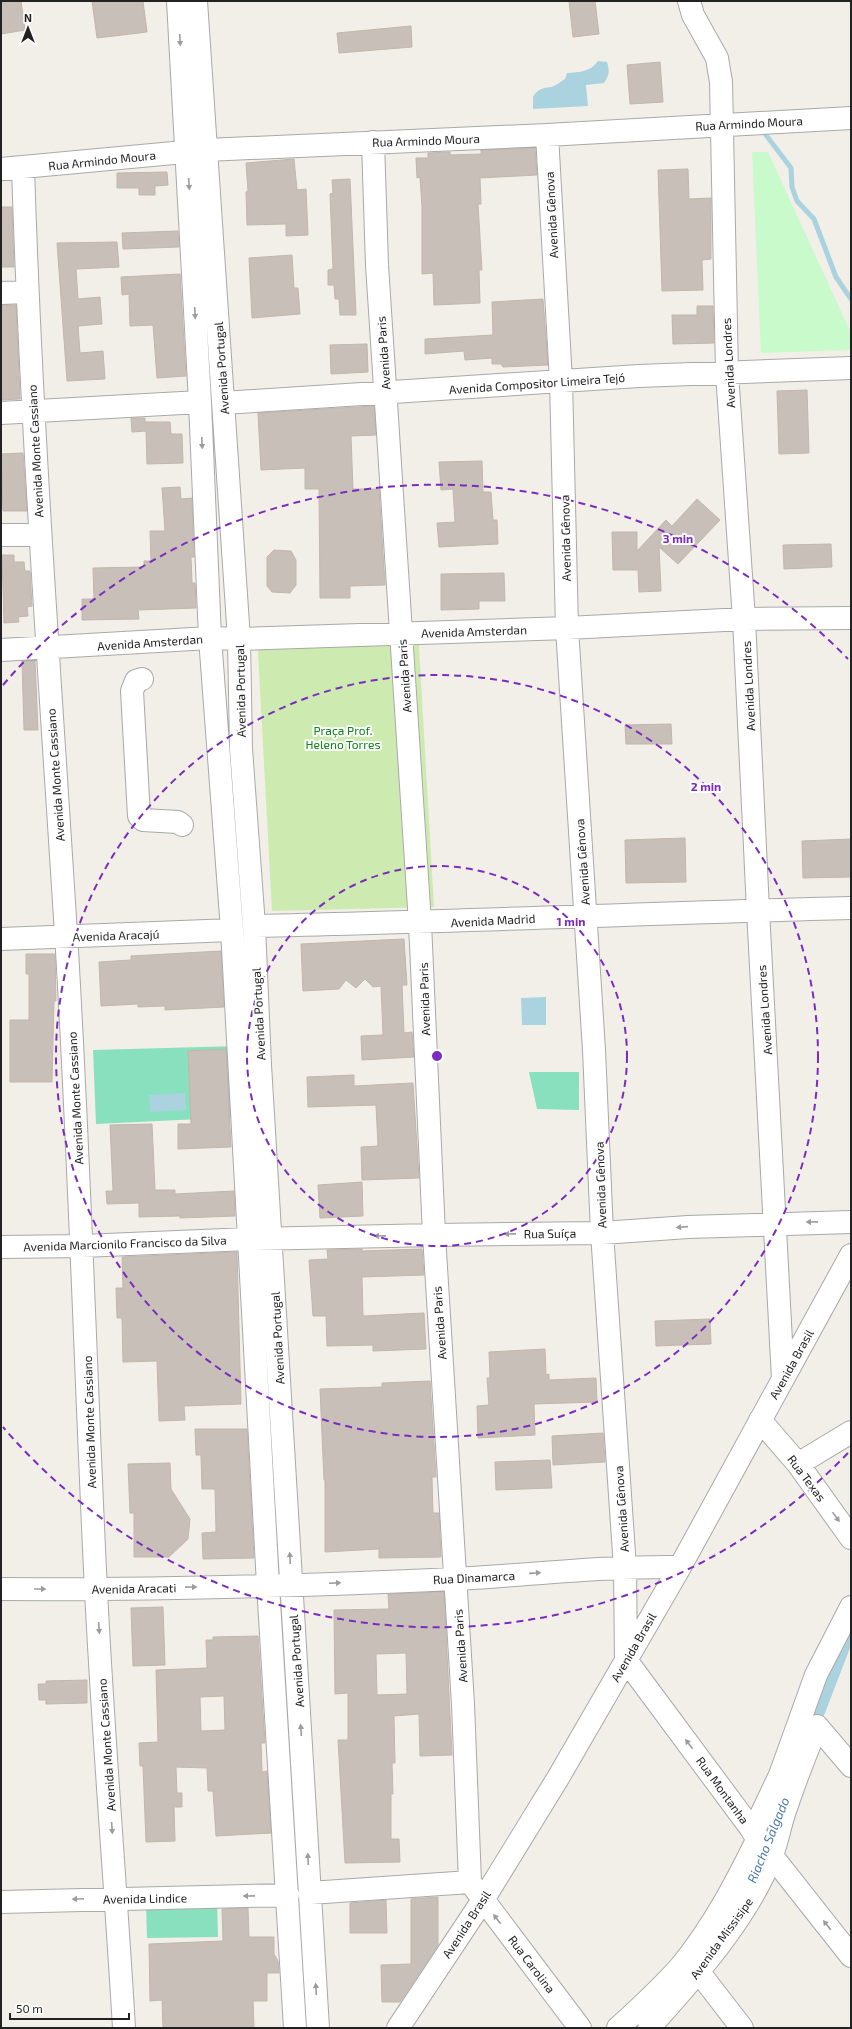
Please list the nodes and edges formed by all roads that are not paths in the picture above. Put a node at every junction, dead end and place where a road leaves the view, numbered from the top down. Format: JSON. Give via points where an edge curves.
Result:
{"nodes":[{"id":1,"x":178,"y":1,"type":"edge"},
{"id":2,"x":196,"y":1,"type":"edge"},
{"id":3,"x":689,"y":1,"type":"edge"},
{"id":4,"x":851,"y":118,"type":"edge"},
{"id":5,"x":721,"y":125,"type":"junction"},
{"id":6,"x":547,"y":136,"type":"junction"},
{"id":7,"x":373,"y":142,"type":"junction"},
{"id":8,"x":196,"y":150,"type":"junction"},
{"id":9,"x":23,"y":168,"type":"junction"},
{"id":10,"x":1,"y":169,"type":"edge"},
{"id":11,"x":27,"y":292,"type":"junction"},
{"id":12,"x":1,"y":293,"type":"edge"},
{"id":13,"x":851,"y":368,"type":"edge"},
{"id":14,"x":727,"y":373,"type":"junction"},
{"id":15,"x":561,"y":381,"type":"junction"},
{"id":16,"x":386,"y":393,"type":"junction"},
{"id":17,"x":200,"y":402,"type":"junction"},
{"id":18,"x":223,"y":403,"type":"junction"},
{"id":19,"x":33,"y":412,"type":"junction"},
{"id":20,"x":1,"y":413,"type":"edge"},
{"id":21,"x":39,"y":534,"type":"junction"},
{"id":22,"x":1,"y":535,"type":"edge"},
{"id":23,"x":851,"y":618,"type":"edge"},
{"id":24,"x":744,"y":619,"type":"junction"},
{"id":25,"x":567,"y":628,"type":"junction"},
{"id":26,"x":401,"y":634,"type":"junction"},
{"id":27,"x":210,"y":638,"type":"junction"},
{"id":28,"x":239,"y":639,"type":"junction"},
{"id":29,"x":47,"y":649,"type":"junction"},
{"id":30,"x":1,"y":650,"type":"edge"},
{"id":31,"x":142,"y":680,"type":"dead end"},
{"id":32,"x":182,"y":826,"type":"dead end"},
{"id":33,"x":851,"y":908,"type":"edge"},
{"id":34,"x":758,"y":910,"type":"junction"},
{"id":35,"x":585,"y":915,"type":"junction"},
{"id":36,"x":420,"y":923,"type":"junction"},
{"id":37,"x":254,"y":926,"type":"junction"},
{"id":38,"x":232,"y":930,"type":"junction"},
{"id":39,"x":66,"y":937,"type":"junction"},
{"id":40,"x":1,"y":939,"type":"edge"},
{"id":41,"x":851,"y":1222,"type":"edge"},
{"id":42,"x":776,"y":1223,"type":"junction"},
{"id":43,"x":602,"y":1233,"type":"junction"},
{"id":44,"x":434,"y":1234,"type":"junction"},
{"id":45,"x":249,"y":1239,"type":"junction"},
{"id":46,"x":271,"y":1239,"type":"junction"},
{"id":47,"x":82,"y":1246,"type":"junction"},
{"id":48,"x":1,"y":1247,"type":"edge"},
{"id":49,"x":851,"y":1255,"type":"edge"},
{"id":50,"x":783,"y":1379,"type":"junction"},
{"id":51,"x":760,"y":1420,"type":"junction"},
{"id":52,"x":851,"y":1432,"type":"edge"},
{"id":53,"x":798,"y":1464,"type":"junction"},
{"id":54,"x":851,"y":1538,"type":"edge"},
{"id":55,"x":680,"y":1567,"type":"junction"},
{"id":56,"x":625,"y":1568,"type":"junction"},
{"id":57,"x":455,"y":1579,"type":"junction"},
{"id":58,"x":268,"y":1585,"type":"junction"},
{"id":59,"x":291,"y":1585,"type":"junction"},
{"id":60,"x":1,"y":1589,"type":"edge"},
{"id":61,"x":96,"y":1589,"type":"junction"},
{"id":62,"x":851,"y":1607,"type":"edge"},
{"id":63,"x":626,"y":1660,"type":"junction"},
{"id":64,"x":851,"y":1766,"type":"edge"},
{"id":65,"x":763,"y":1844,"type":"junction"},
{"id":66,"x":470,"y":1882,"type":"junction"},
{"id":67,"x":310,"y":1894,"type":"junction"},
{"id":68,"x":288,"y":1895,"type":"junction"},
{"id":69,"x":117,"y":1898,"type":"junction"},
{"id":70,"x":483,"y":1900,"type":"junction"},
{"id":71,"x":1,"y":1902,"type":"edge"},
{"id":72,"x":851,"y":1956,"type":"edge"},
{"id":73,"x":698,"y":1971,"type":"junction"},
{"id":74,"x":124,"y":2028,"type":"edge"},
{"id":75,"x":295,"y":2028,"type":"edge"},
{"id":76,"x":318,"y":2028,"type":"edge"},
{"id":77,"x":398,"y":2028,"type":"edge"},
{"id":78,"x":580,"y":2028,"type":"edge"},
{"id":79,"x":618,"y":2028,"type":"edge"},
{"id":80,"x":649,"y":2028,"type":"edge"},
{"id":81,"x":742,"y":2028,"type":"edge"}],
"edges":[{"from":1,"to":8,"type":"street","name":"Avenida Portugal","one_way":true},
{"from":2,"to":8,"type":"street","name":"Avenida Portugal"},
{"from":3,"to":5,"type":"street","name":"Avenida Londres","via":[[693,15],[717,58],[721,82]]},
{"from":4,"to":5,"type":"street","name":"Rua Armindo Moura"},
{"from":5,"to":6,"type":"street","name":"Rua Armindo Moura"},
{"from":5,"to":14,"type":"street","name":"Avenida Londres"},
{"from":6,"to":7,"type":"street","name":"Rua Armindo Moura"},
{"from":6,"to":15,"type":"street","name":"Avenida Gênova"},
{"from":7,"to":8,"type":"street","name":"Rua Armindo Moura"},
{"from":7,"to":16,"type":"street","name":"Avenida Paris","via":[[377,265]]},
{"from":8,"to":9,"type":"street","name":"Rua Armindo Moura"},
{"from":8,"to":17,"type":"street","name":"Avenida Portugal","one_way":true},
{"from":8,"to":18,"type":"street","name":"Avenida Portugal"},
{"from":9,"to":10,"type":"street","name":"Rua Armindo Moura"},
{"from":9,"to":11,"type":"street","name":"Avenida Monte Cassiano"},
{"from":11,"to":12,"type":"street"},
{"from":11,"to":19,"type":"street","name":"Avenida Monte Cassiano"},
{"from":13,"to":14,"type":"street","name":"Avenida Compositor Limeira Tejó"},
{"from":14,"to":15,"type":"street","name":"Avenida Compositor Limeira Tejó"},
{"from":14,"to":24,"type":"street","name":"Avenida Londres"},
{"from":15,"to":16,"type":"street","name":"Avenida Compositor Limeira Tejó"},
{"from":15,"to":25,"type":"street","name":"Avenida Gênova"},
{"from":16,"to":18,"type":"street","name":"Avenida Compositor Limeira Tejó"},
{"from":16,"to":26,"type":"street","name":"Avenida Paris"},
{"from":17,"to":19,"type":"street"},
{"from":17,"to":27,"type":"street","name":"Avenida Portugal","one_way":true},
{"from":18,"to":28,"type":"street","name":"Avenida Portugal"},
{"from":19,"to":20,"type":"street"},
{"from":19,"to":21,"type":"street","name":"Avenida Monte Cassiano"},
{"from":21,"to":22,"type":"street"},
{"from":21,"to":29,"type":"street","name":"Avenida Monte Cassiano"},
{"from":23,"to":24,"type":"street","name":"Avenida Amsterdan"},
{"from":24,"to":25,"type":"street","name":"Avenida Amsterdan"},
{"from":24,"to":34,"type":"street","name":"Avenida Londres"},
{"from":25,"to":26,"type":"street","name":"Avenida Amsterdan"},
{"from":25,"to":35,"type":"street","name":"Avenida Gênova"},
{"from":26,"to":28,"type":"street","name":"Avenida Amsterdan"},
{"from":26,"to":36,"type":"street","name":"Avenida Paris"},
{"from":27,"to":28,"type":"street","name":"Avenida Amsterdan"},
{"from":27,"to":29,"type":"street","name":"Avenida Amsterdan"},
{"from":27,"to":38,"type":"street","name":"Avenida Portugal"},
{"from":28,"to":37,"type":"street","name":"Avenida Portugal","via":[[241,749]]},
{"from":29,"to":30,"type":"street","name":"Avenida Amsterdan"},
{"from":29,"to":39,"type":"street","name":"Avenida Monte Cassiano"},
{"from":31,"to":32,"type":"street","via":[[136,681],[132,691],[139,816],[143,820],[178,822]]},
{"from":33,"to":34,"type":"street","name":"Avenida Madrid"},
{"from":34,"to":35,"type":"street","name":"Avenida Madrid"},
{"from":34,"to":42,"type":"street","name":"Avenida Londres"},
{"from":35,"to":36,"type":"street","name":"Avenida Madrid"},
{"from":35,"to":43,"type":"street","name":"Avenida Gênova"},
{"from":36,"to":37,"type":"street","name":"Avenida Madrid"},
{"from":36,"to":44,"type":"street","name":"Avenida Paris"},
{"from":37,"to":46,"type":"street","name":"Avenida Portugal"},
{"from":38,"to":39,"type":"street","name":"Avenida Aracajú"},
{"from":38,"to":45,"type":"street","name":"Avenida Portugal"},
{"from":39,"to":40,"type":"street","name":"Avenida Aracajú"},
{"from":39,"to":47,"type":"street","name":"Avenida Monte Cassiano"},
{"from":41,"to":42,"type":"street","name":"Rua Suíça","one_way":true},
{"from":42,"to":43,"type":"street","name":"Rua Suíça","one_way":true},
{"from":42,"to":50,"type":"street","name":"Avenida Londres"},
{"from":43,"to":44,"type":"street","name":"Rua Suíça","one_way":true},
{"from":43,"to":56,"type":"street","name":"Avenida Gênova"},
{"from":44,"to":46,"type":"street","name":"Rua Suíça","one_way":true},
{"from":44,"to":57,"type":"street","name":"Avenida Paris"},
{"from":45,"to":46,"type":"street","name":"Rua Suíça"},
{"from":45,"to":47,"type":"street","name":"Avenida Marcionilo Francisco da Silva"},
{"from":45,"to":58,"type":"street","name":"Avenida Portugal"},
{"from":59,"to":46,"type":"street","name":"Avenida Portugal","one_way":true},
{"from":47,"to":48,"type":"street","name":"Avenida Marcionilo Francisco da Silva"},
{"from":47,"to":61,"type":"street","name":"Avenida Monte Cassiano"},
{"from":49,"to":50,"type":"street","name":"Avenida Brasil"},
{"from":50,"to":51,"type":"street","name":"Avenida Brasil"},
{"from":51,"to":53,"type":"street","name":"Rua Texas"},
{"from":51,"to":55,"type":"street","name":"Avenida Brasil"},
{"from":52,"to":53,"type":"street"},
{"from":53,"to":54,"type":"street","name":"Rua Texas","one_way":true},
{"from":55,"to":56,"type":"street","name":"Rua Dinamarca"},
{"from":55,"to":63,"type":"street","name":"Avenida Brasil"},
{"from":57,"to":56,"type":"street","name":"Rua Dinamarca","one_way":true},
{"from":56,"to":63,"type":"street","name":"Avenida Gênova"},
{"from":59,"to":57,"type":"street","name":"Rua Dinamarca","one_way":true},
{"from":57,"to":66,"type":"street","name":"Avenida Paris"},
{"from":58,"to":59,"type":"street","name":"Rua Dinamarca"},
{"from":61,"to":58,"type":"street","name":"Avenida Aracati","one_way":true},
{"from":58,"to":68,"type":"street","name":"Avenida Portugal"},
{"from":67,"to":59,"type":"street","name":"Avenida Portugal","one_way":true},
{"from":60,"to":61,"type":"street","name":"Avenida Aracati","one_way":true},
{"from":61,"to":69,"type":"street","name":"Avenida Monte Cassiano","one_way":true},
{"from":62,"to":65,"type":"street","name":"Avenida Missisipe","via":[[816,1675],[780,1775]]},
{"from":65,"to":63,"type":"street","name":"Rua Montanha","one_way":true},
{"from":63,"to":70,"type":"street","name":"Avenida Brasil"},
{"from":64,"to":65,"type":"street","name":"Avenida Missisipe","via":[[817,1726],[785,1809]]},
{"from":72,"to":65,"type":"street","name":"Rua Montanha","one_way":true},
{"from":65,"to":73,"type":"street","name":"Avenida Missisipe","via":[[739,1917]]},
{"from":65,"to":79,"type":"street","name":"Avenida Missisipe","via":[[699,1942],[650,2000]]},
{"from":66,"to":67,"type":"street"},
{"from":66,"to":70,"type":"street"},
{"from":76,"to":67,"type":"street","name":"Avenida Portugal","one_way":true},
{"from":68,"to":69,"type":"street","name":"Avenida Lindice","one_way":true},
{"from":68,"to":75,"type":"street","name":"Avenida Portugal"},
{"from":69,"to":71,"type":"street","name":"Avenida Lindice","one_way":true},
{"from":69,"to":74,"type":"street","name":"Avenida Monte Cassiano"},
{"from":70,"to":77,"type":"street","name":"Avenida Brasil"},
{"from":78,"to":70,"type":"street","name":"Rua Carolina","one_way":true},
{"from":73,"to":80,"type":"street","name":"Avenida Missisipe"},
{"from":73,"to":81,"type":"street"}]}
